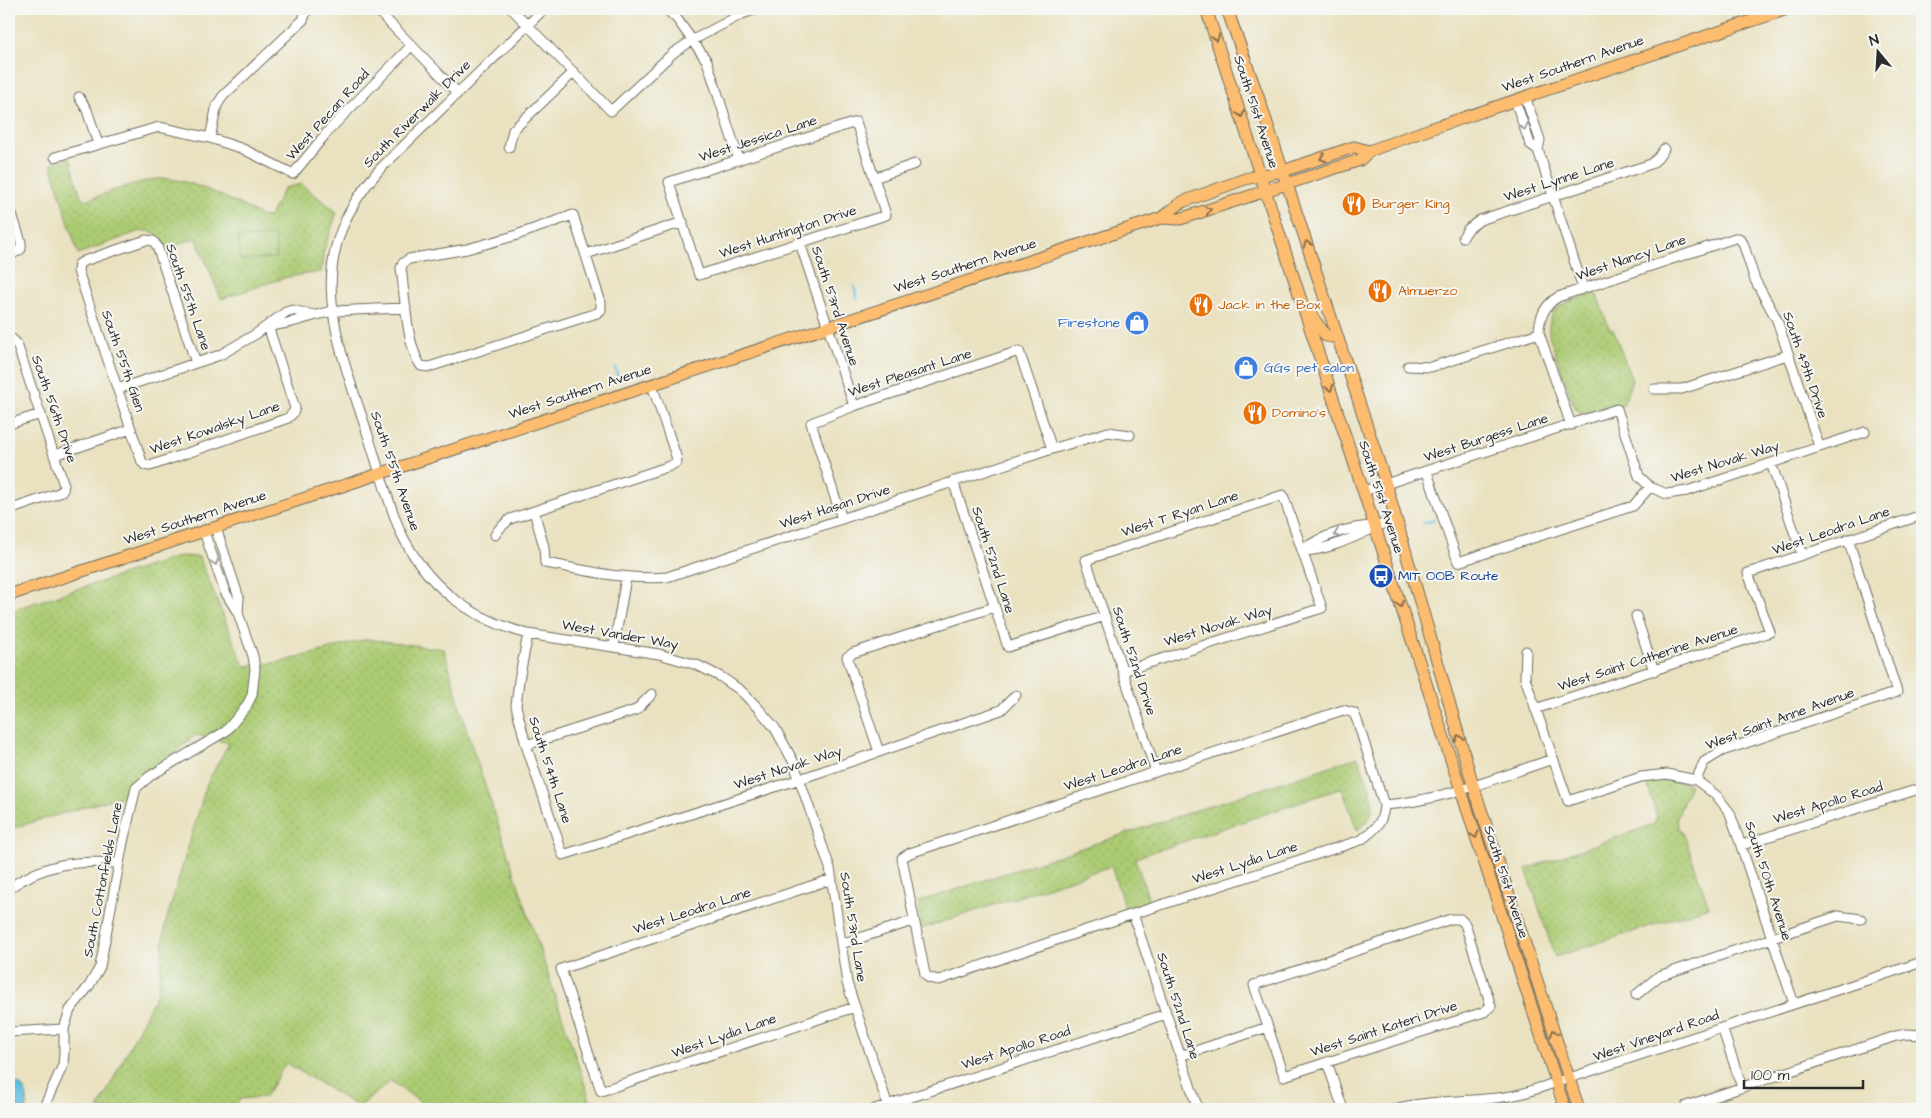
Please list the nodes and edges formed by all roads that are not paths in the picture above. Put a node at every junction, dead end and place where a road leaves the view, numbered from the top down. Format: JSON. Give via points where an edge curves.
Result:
{"nodes":[{"id":1,"x":307,"y":9,"type":"edge"},
{"id":2,"x":376,"y":9,"type":"edge"},
{"id":3,"x":512,"y":9,"type":"edge"},
{"id":4,"x":544,"y":9,"type":"edge"},
{"id":5,"x":666,"y":9,"type":"edge"},
{"id":6,"x":757,"y":9,"type":"edge"},
{"id":7,"x":1206,"y":9,"type":"edge"},
{"id":8,"x":1227,"y":9,"type":"edge"},
{"id":9,"x":1787,"y":9,"type":"edge"},
{"id":10,"x":528,"y":25,"type":"junction"},
{"id":11,"x":693,"y":40,"type":"junction"},
{"id":12,"x":412,"y":45,"type":"junction"},
{"id":13,"x":574,"y":72,"type":"junction"},
{"id":14,"x":457,"y":92,"type":"junction"},
{"id":15,"x":79,"y":97,"type":"dead end"},
{"id":16,"x":1520,"y":98,"type":"junction"},
{"id":17,"x":210,"y":138,"type":"junction"},
{"id":18,"x":98,"y":144,"type":"junction"},
{"id":19,"x":509,"y":147,"type":"dead end"},
{"id":20,"x":1664,"y":149,"type":"dead end"},
{"id":21,"x":1369,"y":151,"type":"junction"},
{"id":22,"x":55,"y":157,"type":"dead end"},
{"id":23,"x":740,"y":160,"type":"junction"},
{"id":24,"x":915,"y":164,"type":"dead end"},
{"id":25,"x":1283,"y":171,"type":"junction"},
{"id":26,"x":1261,"y":176,"type":"junction"},
{"id":27,"x":874,"y":178,"type":"junction"},
{"id":28,"x":1287,"y":184,"type":"junction"},
{"id":29,"x":1266,"y":191,"type":"junction"},
{"id":30,"x":1553,"y":196,"type":"junction"},
{"id":31,"x":9,"y":205,"type":"edge"},
{"id":32,"x":1161,"y":218,"type":"junction"},
{"id":33,"x":683,"y":222,"type":"junction"},
{"id":34,"x":1462,"y":237,"type":"dead end"},
{"id":35,"x":1739,"y":238,"type":"joint"},
{"id":36,"x":800,"y":243,"type":"junction"},
{"id":37,"x":586,"y":254,"type":"junction"},
{"id":38,"x":334,"y":255,"type":"joint"},
{"id":39,"x":9,"y":256,"type":"edge"},
{"id":40,"x":79,"y":264,"type":"joint"},
{"id":41,"x":1583,"y":288,"type":"junction"},
{"id":42,"x":1302,"y":303,"type":"junction"},
{"id":43,"x":406,"y":308,"type":"junction"},
{"id":44,"x":286,"y":312,"type":"junction"},
{"id":45,"x":331,"y":312,"type":"junction"},
{"id":46,"x":314,"y":315,"type":"junction"},
{"id":47,"x":290,"y":323,"type":"junction"},
{"id":48,"x":268,"y":326,"type":"junction"},
{"id":49,"x":828,"y":327,"type":"junction"},
{"id":50,"x":1539,"y":332,"type":"junction"},
{"id":51,"x":1337,"y":335,"type":"junction"},
{"id":52,"x":10,"y":340,"type":"edge"},
{"id":53,"x":1787,"y":355,"type":"junction"},
{"id":54,"x":196,"y":363,"type":"junction"},
{"id":55,"x":1408,"y":366,"type":"dead end"},
{"id":56,"x":652,"y":385,"type":"junction"},
{"id":57,"x":118,"y":389,"type":"junction"},
{"id":58,"x":1654,"y":389,"type":"dead end"},
{"id":59,"x":854,"y":406,"type":"junction"},
{"id":60,"x":41,"y":414,"type":"junction"},
{"id":61,"x":9,"y":424,"type":"edge"},
{"id":62,"x":1571,"y":425,"type":"junction"},
{"id":63,"x":131,"y":429,"type":"junction"},
{"id":64,"x":1865,"y":432,"type":"dead end"},
{"id":65,"x":1130,"y":436,"type":"dead end"},
{"id":66,"x":1819,"y":446,"type":"junction"},
{"id":67,"x":1052,"y":449,"type":"junction"},
{"id":68,"x":55,"y":455,"type":"junction"},
{"id":69,"x":1771,"y":463,"type":"junction"},
{"id":70,"x":145,"y":465,"type":"joint"},
{"id":71,"x":1427,"y":472,"type":"junction"},
{"id":72,"x":380,"y":473,"type":"junction"},
{"id":73,"x":953,"y":481,"type":"junction"},
{"id":74,"x":1386,"y":484,"type":"junction"},
{"id":75,"x":1650,"y":488,"type":"junction"},
{"id":76,"x":1364,"y":491,"type":"junction"},
{"id":77,"x":9,"y":510,"type":"edge"},
{"id":78,"x":534,"y":511,"type":"junction"},
{"id":79,"x":1922,"y":515,"type":"edge"},
{"id":80,"x":842,"y":519,"type":"junction"},
{"id":81,"x":1396,"y":519,"type":"junction"},
{"id":82,"x":1375,"y":526,"type":"junction"},
{"id":83,"x":216,"y":528,"type":"junction"},
{"id":84,"x":204,"y":532,"type":"junction"},
{"id":85,"x":496,"y":535,"type":"dead end"},
{"id":86,"x":1848,"y":539,"type":"junction"},
{"id":87,"x":1302,"y":551,"type":"junction"},
{"id":88,"x":1802,"y":555,"type":"junction"},
{"id":89,"x":1086,"y":560,"type":"joint"},
{"id":90,"x":231,"y":574,"type":"junction"},
{"id":91,"x":220,"y":578,"type":"junction"},
{"id":92,"x":626,"y":578,"type":"junction"},
{"id":93,"x":9,"y":595,"type":"edge"},
{"id":94,"x":994,"y":607,"type":"junction"},
{"id":95,"x":238,"y":613,"type":"junction"},
{"id":96,"x":1105,"y":616,"type":"junction"},
{"id":97,"x":1636,"y":616,"type":"dead end"},
{"id":98,"x":1770,"y":632,"type":"joint"},
{"id":99,"x":528,"y":634,"type":"junction"},
{"id":100,"x":614,"y":646,"type":"junction"},
{"id":101,"x":1526,"y":651,"type":"dead end"},
{"id":102,"x":1123,"y":671,"type":"junction"},
{"id":103,"x":1654,"y":671,"type":"junction"},
{"id":104,"x":652,"y":694,"type":"dead end"},
{"id":105,"x":1016,"y":696,"type":"dead end"},
{"id":106,"x":1535,"y":709,"type":"junction"},
{"id":107,"x":526,"y":745,"type":"junction"},
{"id":108,"x":879,"y":752,"type":"junction"},
{"id":109,"x":1553,"y":759,"type":"junction"},
{"id":110,"x":1156,"y":772,"type":"junction"},
{"id":111,"x":800,"y":779,"type":"junction"},
{"id":112,"x":1696,"y":780,"type":"junction"},
{"id":113,"x":1473,"y":785,"type":"junction"},
{"id":114,"x":1922,"y":788,"type":"edge"},
{"id":115,"x":1460,"y":789,"type":"junction"},
{"id":116,"x":1384,"y":805,"type":"junction"},
{"id":117,"x":1742,"y":845,"type":"junction"},
{"id":118,"x":563,"y":855,"type":"joint"},
{"id":119,"x":118,"y":863,"type":"junction"},
{"id":120,"x":832,"y":879,"type":"junction"},
{"id":121,"x":9,"y":888,"type":"edge"},
{"id":122,"x":1133,"y":914,"type":"junction"},
{"id":123,"x":1860,"y":919,"type":"dead end"},
{"id":124,"x":913,"y":921,"type":"junction"},
{"id":125,"x":1772,"y":938,"type":"junction"},
{"id":126,"x":841,"y":944,"type":"junction"},
{"id":127,"x":1922,"y":962,"type":"edge"},
{"id":128,"x":1636,"y":995,"type":"dead end"},
{"id":129,"x":1794,"y":1004,"type":"junction"},
{"id":130,"x":855,"y":1007,"type":"junction"},
{"id":131,"x":1166,"y":1014,"type":"junction"},
{"id":132,"x":1268,"y":1027,"type":"junction"},
{"id":133,"x":64,"y":1028,"type":"junction"},
{"id":134,"x":1722,"y":1028,"type":"junction"},
{"id":135,"x":9,"y":1032,"type":"edge"},
{"id":136,"x":1922,"y":1035,"type":"edge"},
{"id":137,"x":1180,"y":1056,"type":"junction"},
{"id":138,"x":1327,"y":1062,"type":"junction"},
{"id":139,"x":1569,"y":1079,"type":"junction"},
{"id":140,"x":1556,"y":1084,"type":"junction"},
{"id":141,"x":1742,"y":1087,"type":"junction"},
{"id":142,"x":601,"y":1092,"type":"joint"},
{"id":143,"x":888,"y":1107,"type":"edge"},
{"id":144,"x":1687,"y":1108,"type":"edge"},
{"id":145,"x":43,"y":1109,"type":"edge"},
{"id":146,"x":875,"y":1109,"type":"edge"},
{"id":147,"x":1187,"y":1109,"type":"edge"},
{"id":148,"x":1343,"y":1109,"type":"edge"},
{"id":149,"x":1393,"y":1109,"type":"edge"},
{"id":150,"x":1565,"y":1109,"type":"edge"},
{"id":151,"x":1579,"y":1109,"type":"edge"}],
"edges":[{"from":1,"to":17,"type":"street","via":[[303,20],[223,96],[217,105]]},
{"from":2,"to":12,"type":"street"},
{"from":3,"to":10,"type":"street"},
{"from":4,"to":10,"type":"street","name":"South Riverwalk Drive"},
{"from":5,"to":11,"type":"street"},
{"from":6,"to":11,"type":"street"},
{"from":7,"to":26,"type":"main road","name":"South 51st Avenue","one_way":true},
{"from":8,"to":25,"type":"main road","name":"South 51st Avenue"},
{"from":9,"to":16,"type":"main road","name":"West Southern Avenue"},
{"from":10,"to":13,"type":"street"},
{"from":10,"to":14,"type":"street","name":"South Riverwalk Drive"},
{"from":11,"to":13,"type":"street","via":[[673,53],[612,111]]},
{"from":11,"to":23,"type":"street","via":[[707,61]]},
{"from":12,"to":14,"type":"street"},
{"from":12,"to":17,"type":"street","name":"West Pecan Road","via":[[329,130],[293,174],[243,149]]},
{"from":13,"to":19,"type":"street","via":[[513,130]]},
{"from":14,"to":38,"type":"street","name":"South Riverwalk Drive","via":[[365,186],[350,212]]},
{"from":15,"to":18,"type":"street","via":[[87,110]]},
{"from":16,"to":21,"type":"main road","name":"West Southern Avenue"},
{"from":16,"to":30,"type":"street","via":[[1540,140],[1538,150]]},
{"from":17,"to":18,"type":"street","name":"West Pecan Road","via":[[159,127]]},
{"from":18,"to":22,"type":"street","name":"West Pecan Road"},
{"from":20,"to":30,"type":"street","name":"West Lynne Lane","via":[[1651,164]]},
{"from":21,"to":25,"type":"main road","name":"West Southern Avenue","one_way":true,"via":[[1354,148]]},
{"from":21,"to":28,"type":"main road","name":"West Southern Avenue","via":[[1360,160]]},
{"from":23,"to":27,"type":"street","name":"West Jessica Lane","via":[[856,122]]},
{"from":23,"to":33,"type":"street","name":"West Jessica Lane","via":[[669,182]]},
{"from":24,"to":27,"type":"street"},
{"from":25,"to":26,"type":"main road","name":"West Southern Avenue"},
{"from":25,"to":28,"type":"main road","name":"South 51st Avenue"},
{"from":26,"to":29,"type":"main road","name":"South 51st Avenue"},
{"from":26,"to":32,"type":"main road","name":"West Southern Avenue","via":[[1182,202]]},
{"from":27,"to":36,"type":"street","name":"West Huntington Drive","via":[[886,215]]},
{"from":28,"to":29,"type":"main road","name":"West Southern Avenue"},
{"from":51,"to":28,"type":"main road","name":"South 51st Avenue","one_way":true},
{"from":32,"to":29,"type":"main road","name":"West Southern Avenue","one_way":true,"via":[[1180,219]]},
{"from":29,"to":42,"type":"main road","name":"South 51st Avenue"},
{"from":30,"to":34,"type":"street","name":"West Lynne Lane","via":[[1480,220]]},
{"from":30,"to":41,"type":"street"},
{"from":31,"to":39,"type":"street","via":[[21,242],[21,249]]},
{"from":32,"to":49,"type":"main road","name":"West Southern Avenue"},
{"from":33,"to":36,"type":"street","name":"West Huntington Drive","via":[[699,275]]},
{"from":33,"to":37,"type":"street"},
{"from":35,"to":41,"type":"street","name":"West Nancy Lane"},
{"from":35,"to":53,"type":"street","name":"South 49th Drive","via":[[1744,243],[1755,280],[1777,320]]},
{"from":36,"to":49,"type":"street","name":"South 53rd Avenue"},
{"from":37,"to":43,"type":"street","via":[[573,215],[467,249],[410,260],[401,268]]},
{"from":37,"to":43,"type":"street","via":[[601,303],[597,313],[429,367],[421,366],[416,360]]},
{"from":38,"to":45,"type":"street","name":"South 55th Avenue"},
{"from":40,"to":54,"type":"street","name":"South 55th Lane","via":[[146,240],[153,241]]},
{"from":40,"to":57,"type":"street","name":"South 55th Glen","via":[[78,271]]},
{"from":41,"to":50,"type":"street","name":"West Nancy Lane","via":[[1553,300],[1541,318]]},
{"from":42,"to":51,"type":"main road","via":[[1326,336]]},
{"from":42,"to":76,"type":"main road","name":"South 51st Avenue","one_way":true},
{"from":43,"to":45,"type":"street"},
{"from":44,"to":46,"type":"street","via":[[292,310]]},
{"from":44,"to":47,"type":"street"},
{"from":44,"to":48,"type":"street"},
{"from":45,"to":46,"type":"street"},
{"from":45,"to":72,"type":"street","name":"South 55th Avenue"},
{"from":46,"to":47,"type":"street"},
{"from":47,"to":48,"type":"street"},
{"from":48,"to":54,"type":"street","via":[[228,351]]},
{"from":48,"to":70,"type":"street","name":"West Kowalsky Lane","via":[[294,413],[288,418],[150,466]]},
{"from":49,"to":56,"type":"main road","name":"West Southern Avenue"},
{"from":49,"to":59,"type":"street","name":"South 53rd Avenue"},
{"from":50,"to":55,"type":"street","via":[[1430,367]]},
{"from":50,"to":62,"type":"street"},
{"from":51,"to":74,"type":"main road","name":"South 51st Avenue"},
{"from":52,"to":60,"type":"street","name":"South 56th Drive","via":[[17,344]]},
{"from":53,"to":58,"type":"street","via":[[1682,389]]},
{"from":53,"to":66,"type":"street","name":"South 49th Drive"},
{"from":54,"to":57,"type":"street"},
{"from":56,"to":72,"type":"main road","name":"West Southern Avenue"},
{"from":56,"to":78,"type":"street","via":[[677,462]]},
{"from":57,"to":63,"type":"street","name":"South 55th Glen"},
{"from":59,"to":67,"type":"street","name":"West Pleasant Lane","via":[[1019,351]]},
{"from":59,"to":80,"type":"street","name":"West Pleasant Lane","via":[[811,423]]},
{"from":60,"to":61,"type":"street"},
{"from":60,"to":68,"type":"street","name":"South 56th Drive"},
{"from":62,"to":71,"type":"street","name":"West Burgess Lane"},
{"from":62,"to":75,"type":"street","name":"West Burgess Lane","via":[[1617,410],[1639,476]]},
{"from":63,"to":68,"type":"street"},
{"from":63,"to":70,"type":"street","name":"South 55th Glen"},
{"from":64,"to":66,"type":"street","name":"West Novak Way"},
{"from":65,"to":67,"type":"street","name":"West Hasan Drive","via":[[1108,432]]},
{"from":66,"to":69,"type":"street","name":"West Novak Way"},
{"from":67,"to":73,"type":"street","name":"West Hasan Drive"},
{"from":68,"to":77,"type":"street","name":"South 56th Drive","via":[[64,490]]},
{"from":69,"to":75,"type":"street","name":"West Novak Way","via":[[1687,491],[1668,494]]},
{"from":69,"to":88,"type":"street"},
{"from":71,"to":74,"type":"street","name":"West Burgess Lane"},
{"from":71,"to":75,"type":"street","via":[[1458,562],[1633,506]]},
{"from":72,"to":83,"type":"main road","name":"West Southern Avenue"},
{"from":72,"to":99,"type":"street","name":"South 55th Avenue","via":[[404,539],[432,579],[480,616]]},
{"from":73,"to":80,"type":"street","name":"West Hasan Drive"},
{"from":73,"to":94,"type":"street","name":"South 52nd Lane"},
{"from":74,"to":76,"type":"street","name":"West Burgess Lane"},
{"from":74,"to":81,"type":"main road","name":"South 51st Avenue"},
{"from":76,"to":82,"type":"main road","name":"South 51st Avenue"},
{"from":78,"to":85,"type":"street","via":[[510,519]]},
{"from":78,"to":92,"type":"street","name":"West Hasan Drive","via":[[545,563]]},
{"from":79,"to":86,"type":"street","name":"West Leodra Lane"},
{"from":80,"to":92,"type":"street","name":"West Hasan Drive","via":[[667,577]]},
{"from":81,"to":82,"type":"street"},
{"from":113,"to":81,"type":"main road","name":"South 51st Avenue","one_way":true},
{"from":82,"to":87,"type":"street","via":[[1360,535]]},
{"from":82,"to":115,"type":"main road","name":"South 51st Avenue","one_way":true},
{"from":83,"to":84,"type":"main road","name":"West Southern Avenue"},
{"from":83,"to":90,"type":"street","name":"South Cottonfields Lane"},
{"from":84,"to":91,"type":"street","name":"South Cottonfields Lane","one_way":true},
{"from":84,"to":93,"type":"main road","name":"West Southern Avenue"},
{"from":86,"to":88,"type":"street","name":"West Leodra Lane"},
{"from":86,"to":112,"type":"street","name":"West Saint Anne Avenue","via":[[1897,692],[1722,752],[1704,762]]},
{"from":87,"to":89,"type":"street","name":"West T Ryan Lane","via":[[1283,495]]},
{"from":87,"to":102,"type":"street","name":"West Novak Way","via":[[1322,608]]},
{"from":88,"to":98,"type":"street","name":"West Leodra Lane","via":[[1748,574]]},
{"from":89,"to":96,"type":"street","name":"South 52nd Drive"},
{"from":90,"to":91,"type":"street"},
{"from":90,"to":95,"type":"street","name":"South Cottonfields Lane","via":[[239,598]]},
{"from":91,"to":95,"type":"street","name":"South Cottonfields Lane","via":[[228,600]]},
{"from":92,"to":100,"type":"street"},
{"from":94,"to":96,"type":"street","name":"South 52nd Lane","via":[[1008,647]]},
{"from":94,"to":108,"type":"street","via":[[848,657]]},
{"from":95,"to":119,"type":"street","name":"South Cottonfields Lane","via":[[255,669],[252,695],[246,708],[226,731],[140,784],[134,795]]},
{"from":96,"to":102,"type":"street","name":"South 52nd Drive"},
{"from":97,"to":103,"type":"street"},
{"from":98,"to":103,"type":"street","name":"West Saint Catherine Avenue"},
{"from":99,"to":100,"type":"street","name":"West Vander Way"},
{"from":99,"to":107,"type":"street","name":"South 54th Lane","via":[[516,706]]},
{"from":100,"to":111,"type":"street","name":"West Vander Way","via":[[675,658],[710,671],[730,683],[751,700],[775,728]]},
{"from":101,"to":106,"type":"street","via":[[1525,678]]},
{"from":102,"to":110,"type":"street","name":"South 52nd Drive"},
{"from":103,"to":106,"type":"street","name":"West Saint Catherine Avenue"},
{"from":104,"to":107,"type":"street","via":[[636,710]]},
{"from":105,"to":108,"type":"street","name":"West Novak Way","via":[[1001,710]]},
{"from":106,"to":109,"type":"street"},
{"from":107,"to":118,"type":"street","name":"South 54th Lane"},
{"from":108,"to":111,"type":"street","name":"West Novak Way"},
{"from":109,"to":112,"type":"street","via":[[1568,801],[1641,777],[1667,774]]},
{"from":109,"to":113,"type":"street"},
{"from":110,"to":116,"type":"street","name":"West Leodra Lane","via":[[1343,710],[1354,713]]},
{"from":110,"to":124,"type":"street","name":"West Leodra Lane","via":[[910,853],[902,858]]},
{"from":111,"to":118,"type":"street","name":"West Novak Way"},
{"from":111,"to":120,"type":"street","name":"South 53rd Lane"},
{"from":112,"to":117,"type":"street","name":"South 50th Avenue","via":[[1717,796],[1730,813]]},
{"from":113,"to":115,"type":"street"},
{"from":139,"to":113,"type":"main road","name":"South 51st Avenue","one_way":true},
{"from":114,"to":117,"type":"street","name":"West Apollo Road"},
{"from":115,"to":116,"type":"street","via":[[1410,803]]},
{"from":115,"to":140,"type":"main road","name":"South 51st Avenue","one_way":true},
{"from":116,"to":122,"type":"street","name":"West Lydia Lane","via":[[1378,826],[1361,840]]},
{"from":117,"to":125,"type":"street","name":"South 50th Avenue"},
{"from":119,"to":121,"type":"street","via":[[68,863],[41,870]]},
{"from":119,"to":133,"type":"street","name":"South Cottonfields Lane","via":[[100,967],[70,1010]]},
{"from":120,"to":126,"type":"street","name":"South 53rd Lane"},
{"from":120,"to":142,"type":"street","name":"West Leodra Lane","via":[[561,969]]},
{"from":122,"to":124,"type":"street","name":"West Lydia Lane","via":[[939,980],[929,978],[923,968]]},
{"from":122,"to":131,"type":"street","name":"South 52nd Lane"},
{"from":123,"to":125,"type":"street","via":[[1838,916]]},
{"from":124,"to":126,"type":"street"},
{"from":125,"to":128,"type":"street","via":[[1659,976]]},
{"from":125,"to":129,"type":"street","name":"South 50th Avenue"},
{"from":126,"to":130,"type":"street","name":"South 53rd Lane","via":[[844,971]]},
{"from":127,"to":129,"type":"street","name":"West Vineyard Road"},
{"from":129,"to":134,"type":"street","name":"West Vineyard Road"},
{"from":130,"to":142,"type":"street","name":"West Lydia Lane"},
{"from":130,"to":143,"type":"street","name":"South 53rd Lane"},
{"from":131,"to":137,"type":"street","name":"South 52nd Lane"},
{"from":131,"to":143,"type":"street","name":"West Apollo Road"},
{"from":132,"to":137,"type":"street"},
{"from":132,"to":138,"type":"street","name":"West Saint Kateri Drive","via":[[1284,1076]]},
{"from":132,"to":138,"type":"street","name":"West Saint Kateri Drive","via":[[1254,985],[1451,919],[1460,919],[1465,924],[1491,1006],[1484,1012]]},
{"from":133,"to":135,"type":"street"},
{"from":133,"to":145,"type":"street","name":"South Cottonfields Lane","via":[[62,1065]]},
{"from":134,"to":139,"type":"street","name":"West Vineyard Road"},
{"from":134,"to":141,"type":"street"},
{"from":136,"to":141,"type":"street","via":[[1896,1036]]},
{"from":137,"to":147,"type":"street","name":"South 52nd Lane","via":[[1197,1106]]},
{"from":138,"to":148,"type":"street"},
{"from":139,"to":140,"type":"street","name":"West Vineyard Road"},
{"from":139,"to":151,"type":"main road","name":"South 51st Avenue"},
{"from":140,"to":149,"type":"street","name":"West Vineyard Road","via":[[1492,1100],[1425,1103]]},
{"from":140,"to":150,"type":"main road","name":"South 51st Avenue"},
{"from":141,"to":144,"type":"street"},
{"from":143,"to":146,"type":"street","name":"West Apollo Road"}]}
